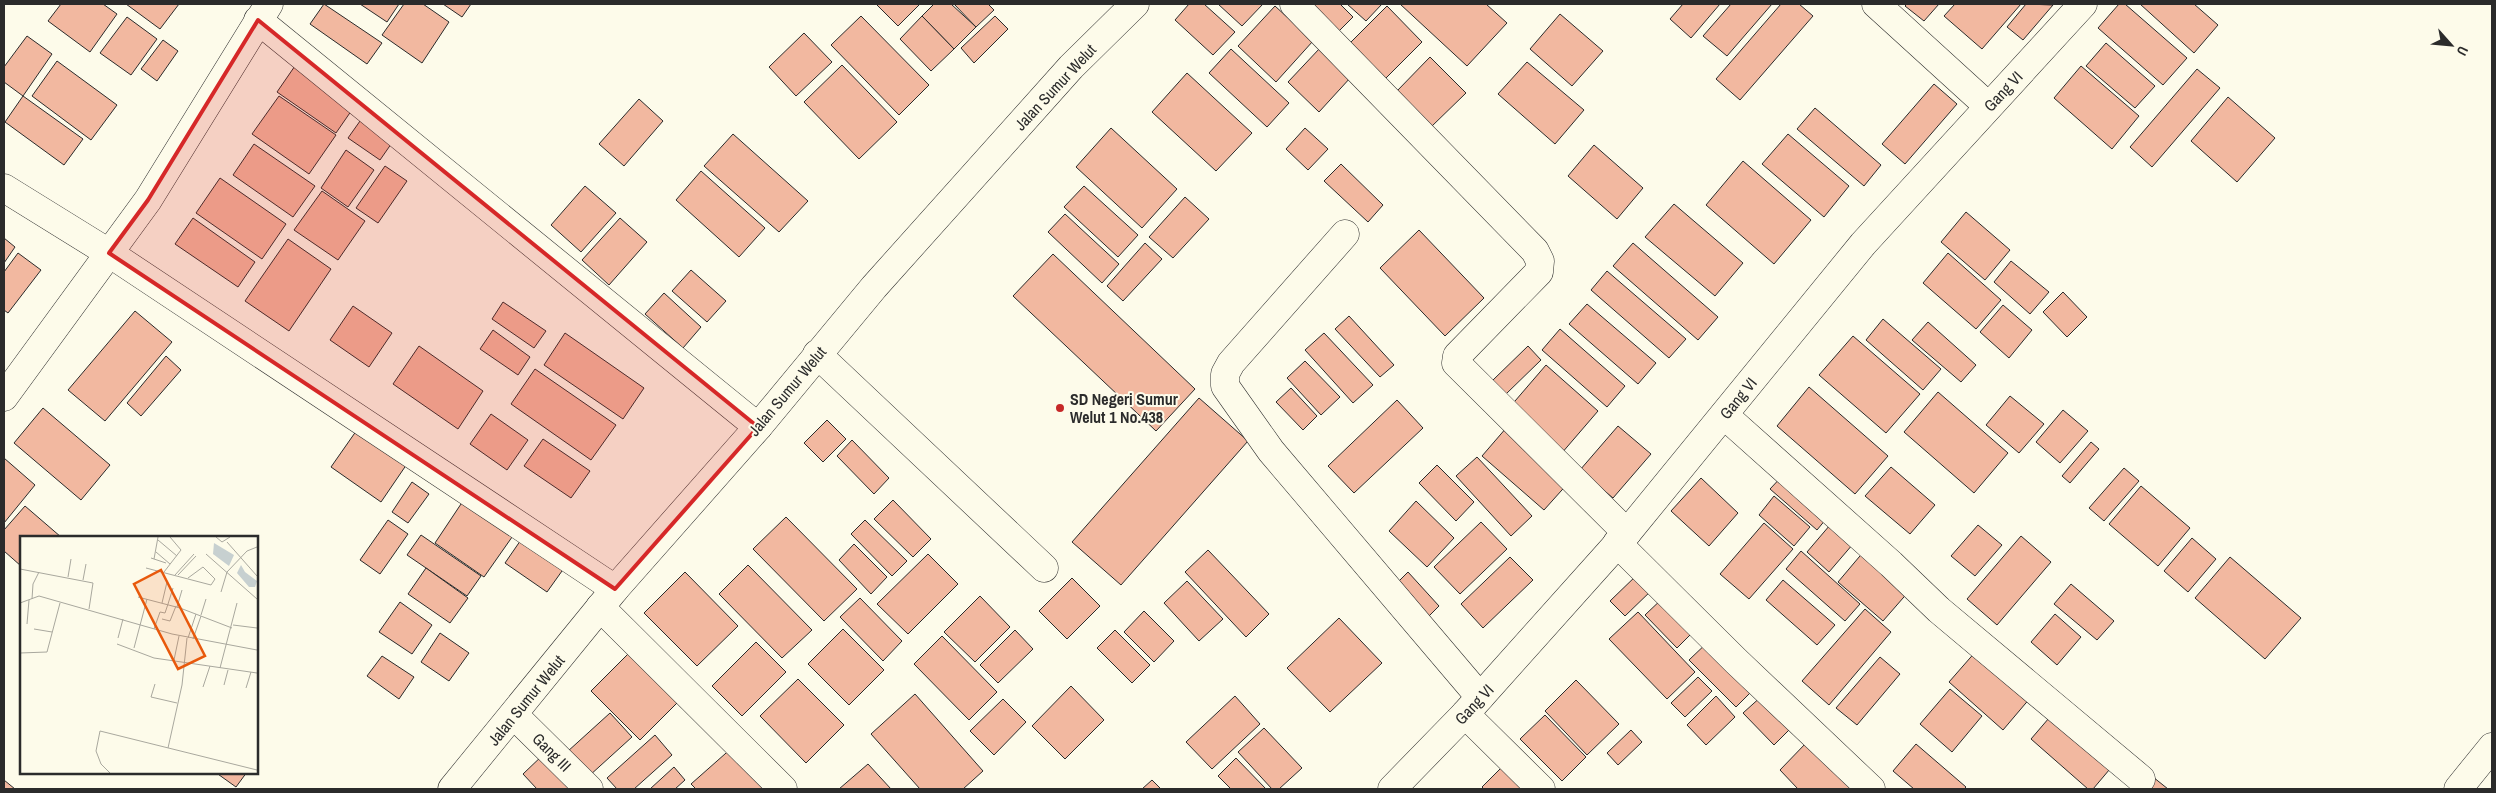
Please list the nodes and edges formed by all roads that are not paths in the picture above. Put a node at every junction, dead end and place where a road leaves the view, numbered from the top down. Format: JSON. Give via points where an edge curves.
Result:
{"nodes":[{"id":1,"x":1135,"y":4,"type":"edge"},
{"id":2,"x":1294,"y":4,"type":"edge"},
{"id":3,"x":1876,"y":4,"type":"edge"},
{"id":4,"x":2083,"y":4,"type":"edge"},
{"id":5,"x":264,"y":12,"type":"edge"},
{"id":6,"x":1988,"y":106,"type":"junction"},
{"id":7,"x":4,"y":188,"type":"edge"},
{"id":8,"x":1345,"y":234,"type":"dead end"},
{"id":9,"x":108,"y":253,"type":"junction"},
{"id":10,"x":817,"y":354,"type":"junction"},
{"id":11,"x":4,"y":397,"type":"edge"},
{"id":12,"x":1724,"y":415,"type":"junction"},
{"id":13,"x":758,"y":427,"type":"junction"},
{"id":14,"x":1622,"y":538,"type":"junction"},
{"id":15,"x":1044,"y":568,"type":"dead end"},
{"id":16,"x":607,"y":598,"type":"junction"},
{"id":17,"x":1472,"y":706,"type":"junction"},
{"id":18,"x":514,"y":715,"type":"junction"},
{"id":19,"x":2492,"y":747,"type":"edge"},
{"id":20,"x":2142,"y":779,"type":"dead end"},
{"id":21,"x":452,"y":789,"type":"edge"},
{"id":22,"x":589,"y":789,"type":"edge"},
{"id":23,"x":783,"y":789,"type":"edge"},
{"id":24,"x":1392,"y":789,"type":"edge"},
{"id":25,"x":1540,"y":789,"type":"edge"},
{"id":26,"x":1871,"y":789,"type":"edge"},
{"id":27,"x":2458,"y":789,"type":"edge"}],
"edges":[{"from":1,"to":10,"type":"street","name":"Jalan Sumur Welut","via":[[1071,67]]},
{"from":2,"to":14,"type":"street","via":[[1535,251],[1540,261],[1539,272],[1457,356],[1456,363]]},
{"from":3,"to":6,"type":"street"},
{"from":4,"to":6,"type":"street","name":"Gang VI"},
{"from":5,"to":9,"type":"street","via":[[148,200]]},
{"from":5,"to":13,"type":"street"},
{"from":6,"to":12,"type":"street","name":"Gang VI","via":[[1863,244]]},
{"from":7,"to":9,"type":"street"},
{"from":8,"to":17,"type":"street","via":[[1231,363],[1225,374],[1225,386],[1271,452]]},
{"from":9,"to":11,"type":"street"},
{"from":9,"to":16,"type":"street"},
{"from":10,"to":13,"type":"street","name":"Jalan Sumur Welut"},
{"from":10,"to":15,"type":"street"},
{"from":12,"to":14,"type":"street","name":"Gang VI"},
{"from":12,"to":20,"type":"street","via":[[1939,610]]},
{"from":13,"to":16,"type":"street","name":"Jalan Sumur Welut"},
{"from":14,"to":17,"type":"street","name":"Gang VI"},
{"from":14,"to":26,"type":"street","via":[[1736,661]]},
{"from":16,"to":18,"type":"street","name":"Jalan Sumur Welut"},
{"from":16,"to":23,"type":"street"},
{"from":17,"to":24,"type":"street","name":"Gang VI"},
{"from":17,"to":25,"type":"street"},
{"from":18,"to":21,"type":"street","name":"Jalan Sumur Welut"},
{"from":18,"to":22,"type":"street","name":"Gang III"},
{"from":19,"to":27,"type":"street"}]}
